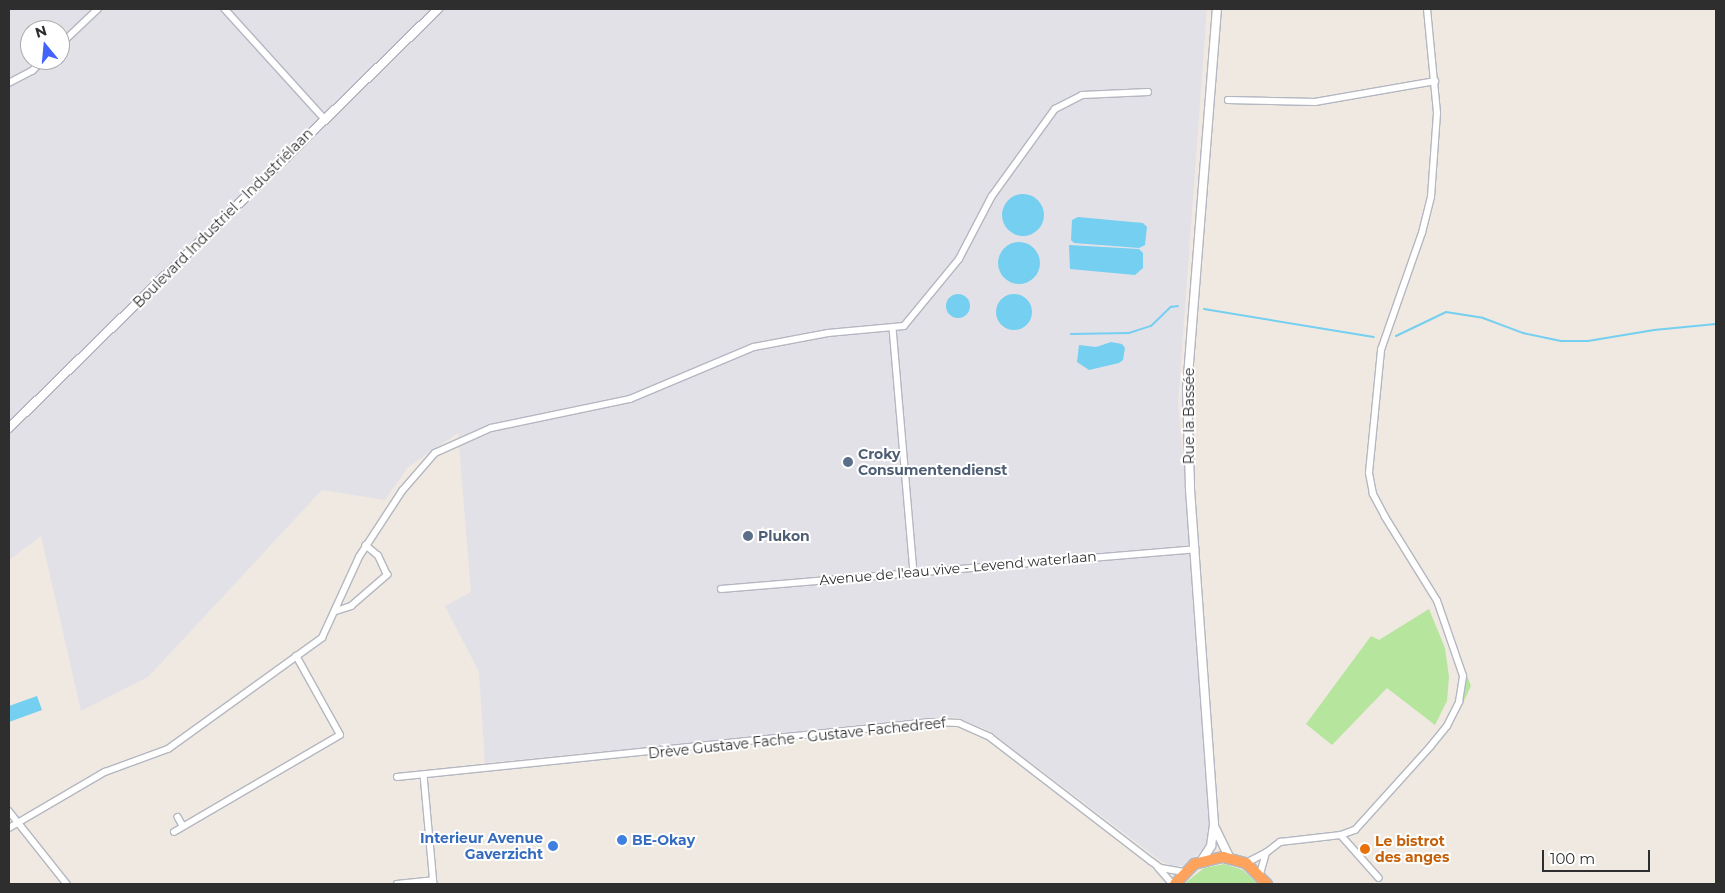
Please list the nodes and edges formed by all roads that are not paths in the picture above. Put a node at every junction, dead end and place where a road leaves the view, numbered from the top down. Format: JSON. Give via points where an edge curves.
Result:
{"nodes":[{"id":1,"x":98,"y":9,"type":"edge"},
{"id":2,"x":225,"y":9,"type":"edge"},
{"id":3,"x":438,"y":9,"type":"edge"},
{"id":4,"x":1217,"y":9,"type":"edge"},
{"id":5,"x":1427,"y":9,"type":"edge"},
{"id":6,"x":70,"y":36,"type":"edge"},
{"id":7,"x":33,"y":70,"type":"edge"},
{"id":8,"x":1435,"y":81,"type":"junction"},
{"id":9,"x":9,"y":83,"type":"edge"},
{"id":10,"x":1148,"y":92,"type":"dead end"},
{"id":11,"x":1228,"y":100,"type":"dead end"},
{"id":12,"x":324,"y":118,"type":"junction"},
{"id":13,"x":893,"y":328,"type":"junction"},
{"id":14,"x":9,"y":428,"type":"edge"},
{"id":15,"x":366,"y":546,"type":"junction"},
{"id":16,"x":1195,"y":549,"type":"junction"},
{"id":17,"x":914,"y":571,"type":"junction"},
{"id":18,"x":721,"y":589,"type":"dead end"},
{"id":19,"x":336,"y":611,"type":"junction"},
{"id":20,"x":296,"y":656,"type":"junction"},
{"id":21,"x":424,"y":775,"type":"junction"},
{"id":22,"x":397,"y":777,"type":"dead end"},
{"id":23,"x":9,"y":811,"type":"edge"},
{"id":24,"x":178,"y":817,"type":"dead end"},
{"id":25,"x":18,"y":823,"type":"junction"},
{"id":26,"x":1214,"y":824,"type":"junction"},
{"id":27,"x":184,"y":826,"type":"junction"},
{"id":28,"x":9,"y":828,"type":"edge"},
{"id":29,"x":174,"y":832,"type":"dead end"},
{"id":30,"x":1341,"y":835,"type":"junction"},
{"id":31,"x":1266,"y":853,"type":"junction"},
{"id":32,"x":1229,"y":857,"type":"junction"},
{"id":33,"x":1202,"y":860,"type":"junction"},
{"id":34,"x":1246,"y":863,"type":"junction"},
{"id":35,"x":1155,"y":864,"type":"junction"},
{"id":36,"x":1184,"y":872,"type":"junction"},
{"id":37,"x":1260,"y":874,"type":"junction"},
{"id":38,"x":1379,"y":878,"type":"dead end"},
{"id":39,"x":434,"y":882,"type":"edge"},
{"id":40,"x":67,"y":884,"type":"edge"},
{"id":41,"x":397,"y":884,"type":"edge"},
{"id":42,"x":1174,"y":884,"type":"edge"},
{"id":43,"x":1267,"y":884,"type":"edge"}],
"edges":[{"from":1,"to":6,"type":"street"},
{"from":2,"to":12,"type":"street"},
{"from":3,"to":12,"type":"main road","name":"Boulevard Industriel - Industriélaan"},
{"from":4,"to":16,"type":"main road","name":"Rue la Bassée","via":[[1187,389]]},
{"from":5,"to":8,"type":"street"},
{"from":7,"to":9,"type":"street"},
{"from":8,"to":11,"type":"street","via":[[1315,102]]},
{"from":8,"to":30,"type":"street","via":[[1436,155],[1431,197],[1422,233],[1380,350],[1370,473],[1373,494],[1437,601],[1460,664],[1462,688],[1454,713],[1430,746],[1356,830]]},
{"from":10,"to":13,"type":"street","via":[[1082,95],[1055,109],[992,196],[959,260],[908,324]]},
{"from":12,"to":14,"type":"main road","name":"Boulevard Industriel - Industriélaan"},
{"from":13,"to":15,"type":"street","via":[[828,333],[761,345],[630,399],[528,418],[473,434],[435,453],[424,463]]},
{"from":13,"to":17,"type":"street"},
{"from":15,"to":19,"type":"street"},
{"from":15,"to":19,"type":"street","via":[[378,556],[387,575],[351,606]]},
{"from":16,"to":17,"type":"street","name":"Avenue de l'eau vive - Levend waterlaan"},
{"from":16,"to":26,"type":"main road","name":"Rue la Bassée"},
{"from":17,"to":18,"type":"street","name":"Avenue de l'eau vive - Levend waterlaan"},
{"from":19,"to":20,"type":"street","via":[[322,638]]},
{"from":20,"to":25,"type":"street","via":[[168,749],[105,772]]},
{"from":20,"to":27,"type":"street","via":[[340,736]]},
{"from":21,"to":22,"type":"street","name":"Drève Gustave Fache - Gustave Fachedreef"},
{"from":21,"to":35,"type":"street","name":"Drève Gustave Fache - Gustave Fachedreef","via":[[931,722],[959,723],[990,738]]},
{"from":21,"to":39,"type":"street"},
{"from":23,"to":25,"type":"street"},
{"from":24,"to":27,"type":"street"},
{"from":25,"to":28,"type":"street"},
{"from":25,"to":40,"type":"street"},
{"from":26,"to":32,"type":"main road","name":"Rue la Bassée"},
{"from":26,"to":33,"type":"main road","name":"Rue la Bassée","via":[[1211,846]]},
{"from":27,"to":29,"type":"street"},
{"from":30,"to":31,"type":"street","via":[[1286,840]]},
{"from":30,"to":38,"type":"street"},
{"from":31,"to":34,"type":"street"},
{"from":31,"to":37,"type":"street"},
{"from":32,"to":33,"type":"highway"},
{"from":32,"to":34,"type":"highway"},
{"from":33,"to":36,"type":"highway"},
{"from":34,"to":37,"type":"highway"},
{"from":35,"to":36,"type":"street","name":"Drève Gustave Fache - Gustave Fachedreef"},
{"from":35,"to":42,"type":"street","name":"Drève Gustave Fache - Gustave Fachedreef"},
{"from":36,"to":42,"type":"highway"},
{"from":37,"to":43,"type":"highway"},
{"from":39,"to":41,"type":"street"}]}
